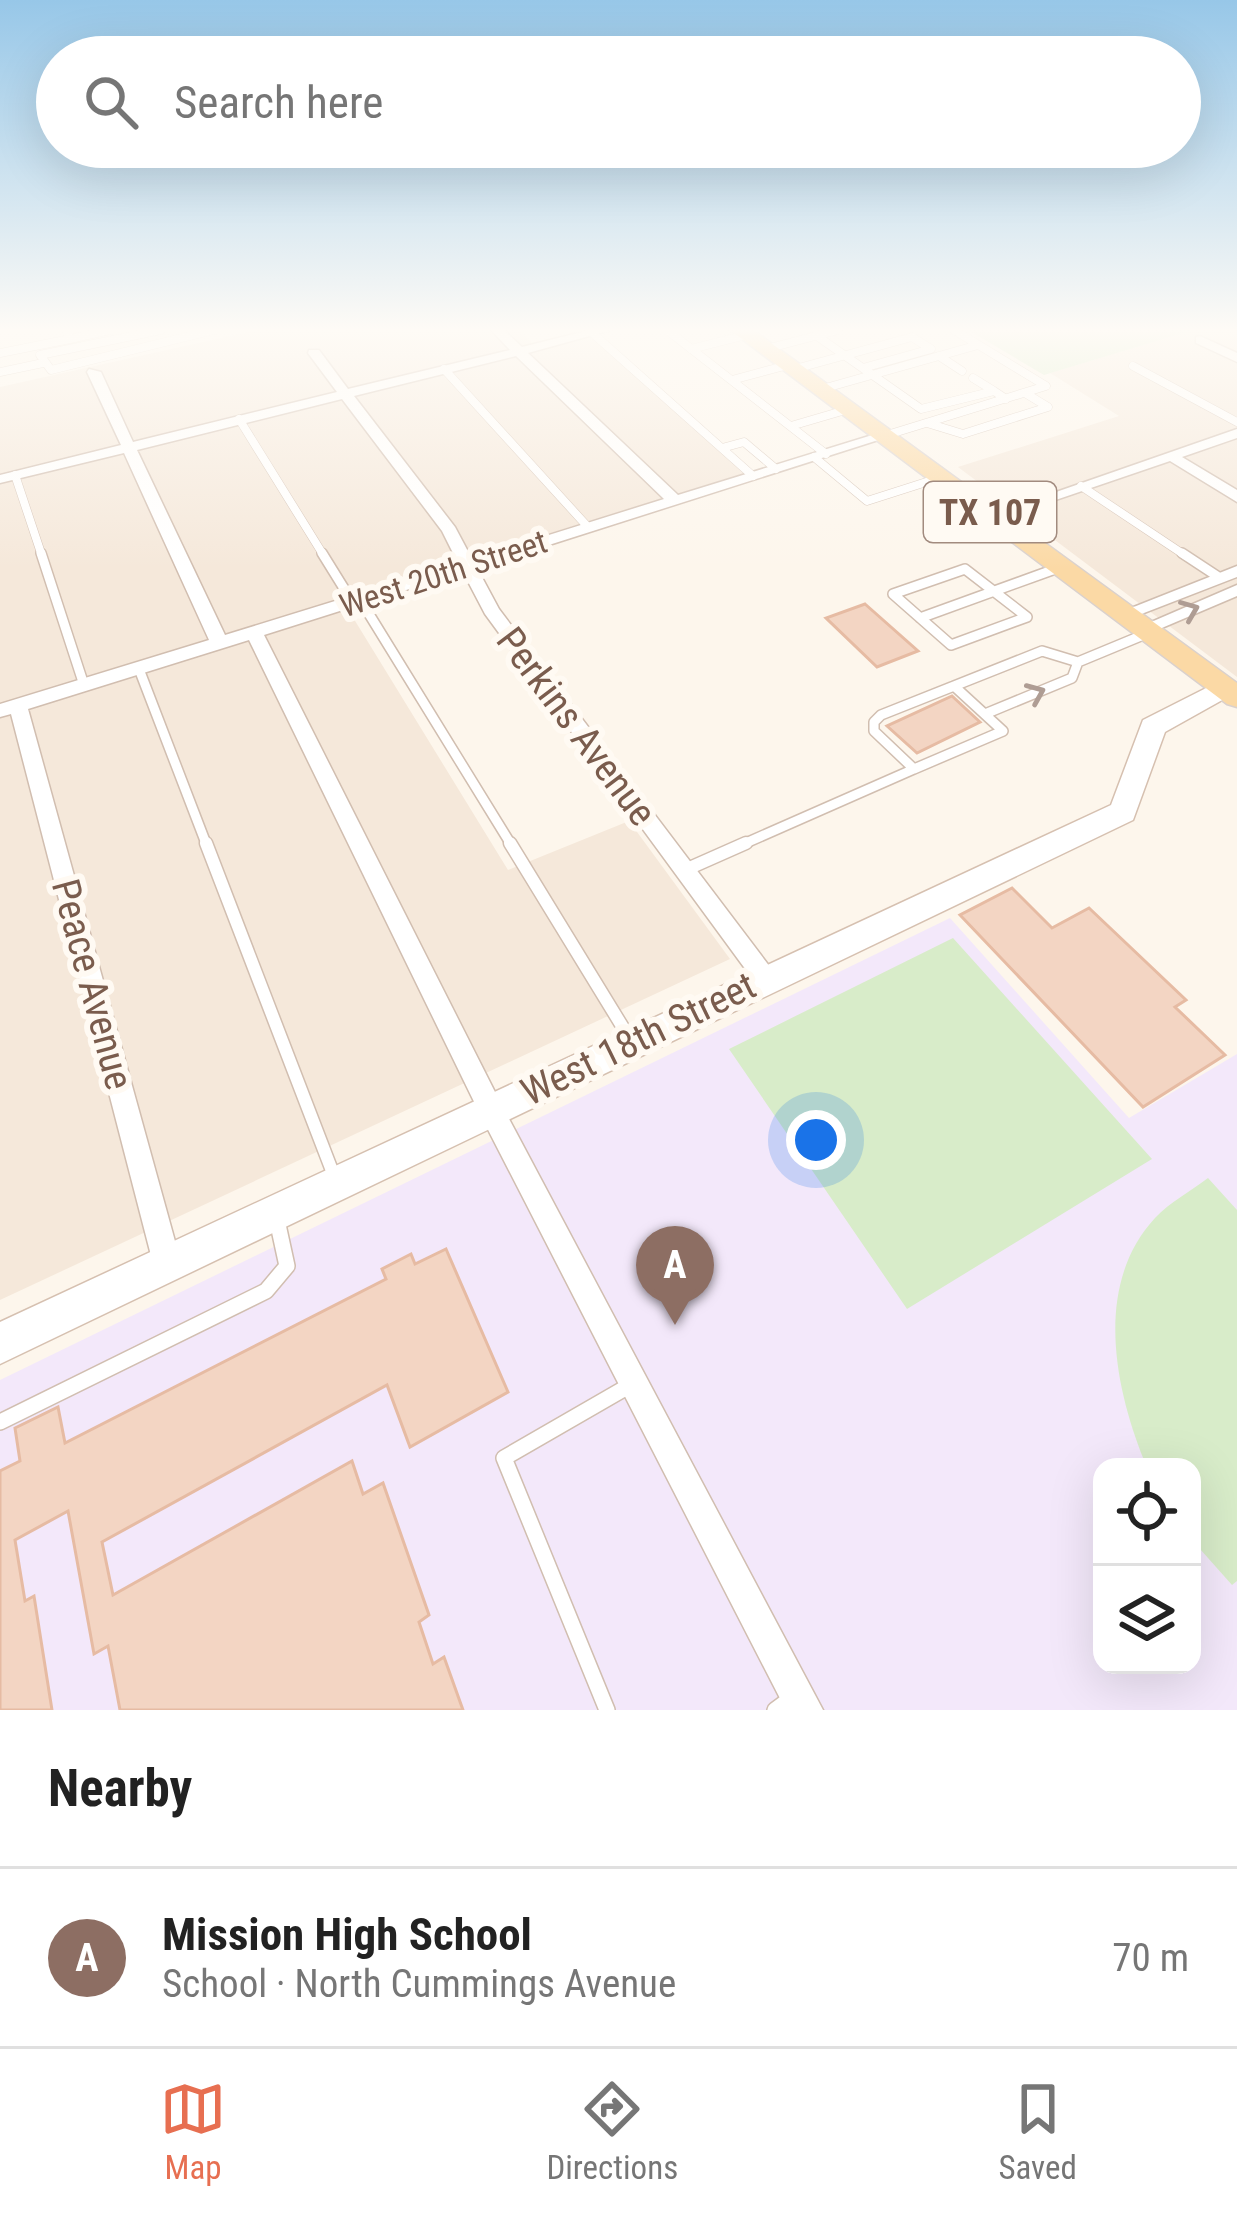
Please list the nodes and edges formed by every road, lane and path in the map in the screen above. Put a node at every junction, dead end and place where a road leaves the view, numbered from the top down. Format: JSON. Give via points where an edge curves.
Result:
{"nodes":[{"id":1,"x":112,"y":410,"type":"edge"},
{"id":2,"x":277,"y":410,"type":"edge"},
{"id":3,"x":358,"y":410,"type":"edge"},
{"id":4,"x":481,"y":410,"type":"edge"},
{"id":5,"x":580,"y":410,"type":"edge"},
{"id":6,"x":681,"y":410,"type":"edge"},
{"id":7,"x":770,"y":410,"type":"edge"},
{"id":8,"x":846,"y":410,"type":"edge"},
{"id":9,"x":850,"y":410,"type":"edge"},
{"id":10,"x":968,"y":410,"type":"edge"},
{"id":11,"x":1039,"y":410,"type":"edge"},
{"id":12,"x":964,"y":411,"type":"joint"},
{"id":13,"x":239,"y":419,"type":"junction"},
{"id":14,"x":927,"y":423,"type":"junction"},
{"id":15,"x":791,"y":426,"type":"junction"},
{"id":16,"x":1237,"y":433,"type":"edge"},
{"id":17,"x":886,"y":435,"type":"junction"},
{"id":18,"x":129,"y":448,"type":"junction"},
{"id":19,"x":722,"y":448,"type":"junction"},
{"id":20,"x":1170,"y":455,"type":"junction"},
{"id":21,"x":820,"y":456,"type":"junction"},
{"id":22,"x":776,"y":469,"type":"junction"},
{"id":23,"x":753,"y":476,"type":"junction"},
{"id":24,"x":942,"y":476,"type":"junction"},
{"id":25,"x":8,"y":477,"type":"edge"},
{"id":26,"x":1081,"y":486,"type":"junction"},
{"id":27,"x":1237,"y":497,"type":"edge"},
{"id":28,"x":674,"y":500,"type":"junction"},
{"id":29,"x":995,"y":516,"type":"junction"},
{"id":30,"x":587,"y":526,"type":"junction"},
{"id":31,"x":470,"y":565,"type":"junction"},
{"id":32,"x":1061,"y":566,"type":"junction"},
{"id":33,"x":1228,"y":574,"type":"edge"},
{"id":34,"x":1237,"y":590,"type":"edge"},
{"id":35,"x":993,"y":591,"type":"junction"},
{"id":36,"x":357,"y":602,"type":"junction"},
{"id":37,"x":920,"y":618,"type":"junction"},
{"id":38,"x":1139,"y":625,"type":"junction"},
{"id":39,"x":255,"y":634,"type":"junction"},
{"id":40,"x":220,"y":644,"type":"junction"},
{"id":41,"x":1078,"y":662,"type":"junction"},
{"id":42,"x":139,"y":669,"type":"junction"},
{"id":43,"x":85,"y":685,"type":"junction"},
{"id":44,"x":954,"y":686,"type":"junction"},
{"id":45,"x":1231,"y":693,"type":"edge"},
{"id":46,"x":9,"y":708,"type":"edge"},
{"id":47,"x":985,"y":714,"type":"junction"},
{"id":48,"x":914,"y":769,"type":"junction"},
{"id":49,"x":685,"y":870,"type":"junction"},
{"id":50,"x":765,"y":977,"type":"junction"},
{"id":51,"x":632,"y":1042,"type":"junction"},
{"id":52,"x":490,"y":1108,"type":"junction"},
{"id":53,"x":337,"y":1182,"type":"junction"},
{"id":54,"x":274,"y":1212,"type":"junction"},
{"id":55,"x":167,"y":1263,"type":"junction"},
{"id":56,"x":0,"y":1343,"type":"edge"},
{"id":57,"x":634,"y":1383,"type":"junction"},
{"id":58,"x":0,"y":1422,"type":"edge"},
{"id":59,"x":792,"y":1705,"type":"edge"},
{"id":60,"x":607,"y":1710,"type":"edge"}],
"edges":[{"from":1,"to":18,"type":"street"},
{"from":2,"to":13,"type":"street"},
{"from":3,"to":31,"type":"street","name":"Perkins Avenue"},
{"from":4,"to":30,"type":"lane"},
{"from":5,"to":28,"type":"street"},
{"from":6,"to":19,"type":"lane"},
{"from":7,"to":15,"type":"lane"},
{"from":8,"to":15,"type":"lane"},
{"from":9,"to":17,"type":"main road","number":"TX 107"},
{"from":10,"to":12,"type":"lane"},
{"from":11,"to":14,"type":"lane","via":[[963,434]]},
{"from":12,"to":14,"type":"lane"},
{"from":13,"to":18,"type":"street"},
{"from":13,"to":36,"type":"lane"},
{"from":14,"to":17,"type":"lane"},
{"from":15,"to":21,"type":"lane"},
{"from":16,"to":20,"type":"street"},
{"from":17,"to":21,"type":"street","name":"West 20th Street"},
{"from":17,"to":24,"type":"main road","number":"TX 107"},
{"from":18,"to":25,"type":"street"},
{"from":18,"to":40,"type":"street"},
{"from":19,"to":22,"type":"lane","via":[[744,442]]},
{"from":19,"to":23,"type":"lane"},
{"from":20,"to":26,"type":"street"},
{"from":20,"to":27,"type":"street"},
{"from":21,"to":22,"type":"street","name":"West 20th Street"},
{"from":21,"to":24,"type":"lane","via":[[867,500]]},
{"from":22,"to":23,"type":"street","name":"West 20th Street"},
{"from":23,"to":28,"type":"street","name":"West 20th Street"},
{"from":24,"to":29,"type":"main road","number":"TX 107"},
{"from":25,"to":43,"type":"lane"},
{"from":26,"to":29,"type":"street"},
{"from":26,"to":33,"type":"lane"},
{"from":28,"to":30,"type":"street","name":"West 20th Street"},
{"from":29,"to":32,"type":"main road","number":"TX 107"},
{"from":30,"to":31,"type":"street","name":"West 20th Street"},
{"from":31,"to":36,"type":"street","name":"West 20th Street"},
{"from":31,"to":49,"type":"street","name":"Perkins Avenue","via":[[491,610]]},
{"from":32,"to":35,"type":"lane"},
{"from":32,"to":38,"type":"main road","number":"TX 107"},
{"from":33,"to":34,"type":"street"},
{"from":33,"to":38,"type":"street"},
{"from":38,"to":34,"type":"street","one_way":true},
{"from":35,"to":37,"type":"lane"},
{"from":35,"to":37,"type":"lane","via":[[965,569],[893,594]]},
{"from":35,"to":37,"type":"lane","via":[[1027,617],[951,645]]},
{"from":36,"to":39,"type":"street","name":"West 20th Street"},
{"from":36,"to":51,"type":"lane"},
{"from":38,"to":41,"type":"lane"},
{"from":38,"to":45,"type":"main road","number":"TX 107"},
{"from":39,"to":40,"type":"street","name":"West 20th Street"},
{"from":39,"to":52,"type":"street"},
{"from":40,"to":42,"type":"street","name":"West 20th Street"},
{"from":41,"to":44,"type":"lane","via":[[1042,651]]},
{"from":47,"to":41,"type":"lane","one_way":true,"via":[[1072,678]]},
{"from":42,"to":43,"type":"street","name":"West 20th Street"},
{"from":42,"to":53,"type":"lane"},
{"from":43,"to":46,"type":"street","name":"West 20th Street"},
{"from":44,"to":47,"type":"lane"},
{"from":44,"to":48,"type":"lane","via":[[874,722]]},
{"from":45,"to":50,"type":"street","name":"West 18th Street","via":[[1153,727],[1123,812]]},
{"from":46,"to":55,"type":"street","name":"Peace Avenue"},
{"from":47,"to":48,"type":"lane","via":[[1003,731]]},
{"from":48,"to":49,"type":"lane"},
{"from":49,"to":50,"type":"street","name":"Perkins Avenue"},
{"from":50,"to":51,"type":"street","name":"West 18th Street"},
{"from":51,"to":52,"type":"street","name":"West 18th Street"},
{"from":52,"to":53,"type":"street","name":"West 18th Street"},
{"from":52,"to":57,"type":"street"},
{"from":53,"to":54,"type":"street","name":"West 18th Street"},
{"from":54,"to":55,"type":"street","name":"West 18th Street"},
{"from":54,"to":58,"type":"lane","via":[[290,1259],[266,1291]]},
{"from":55,"to":56,"type":"street","name":"West 18th Street"},
{"from":57,"to":59,"type":"street"},
{"from":57,"to":60,"type":"lane","via":[[504,1458]]}]}
